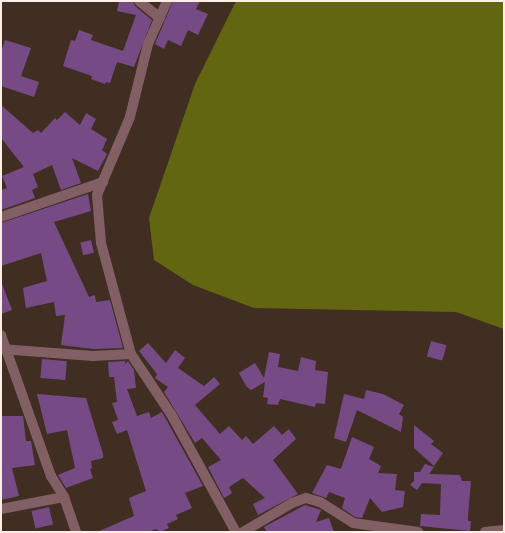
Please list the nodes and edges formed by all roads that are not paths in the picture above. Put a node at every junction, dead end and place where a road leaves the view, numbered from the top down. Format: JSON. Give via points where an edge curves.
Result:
{"nodes":[{"id":1,"x":139,"y":1,"type":"edge"},
{"id":2,"x":168,"y":1,"type":"edge"},
{"id":3,"x":160,"y":18,"type":"junction"},
{"id":4,"x":103,"y":182,"type":"junction"},
{"id":5,"x":1,"y":217,"type":"edge"},
{"id":6,"x":1,"y":335,"type":"edge"},
{"id":7,"x":3,"y":349,"type":"edge"},
{"id":8,"x":131,"y":354,"type":"junction"},
{"id":9,"x":64,"y":498,"type":"junction"},
{"id":10,"x":1,"y":509,"type":"edge"},
{"id":11,"x":504,"y":530,"type":"edge"},
{"id":12,"x":76,"y":532,"type":"edge"},
{"id":13,"x":236,"y":532,"type":"edge"},
{"id":14,"x":243,"y":532,"type":"edge"},
{"id":15,"x":418,"y":532,"type":"edge"},
{"id":16,"x":485,"y":532,"type":"edge"}],
"edges":[{"from":1,"to":3,"type":"street"},
{"from":2,"to":3,"type":"street"},
{"from":3,"to":4,"type":"street","via":[[148,44],[130,117]]},
{"from":4,"to":5,"type":"street"},
{"from":4,"to":8,"type":"street","via":[[97,195],[101,243]]},
{"from":6,"to":7,"type":"street"},
{"from":7,"to":8,"type":"street","via":[[93,356]]},
{"from":7,"to":9,"type":"street","via":[[51,476]]},
{"from":8,"to":13,"type":"street","via":[[171,414]]},
{"from":9,"to":10,"type":"street"},
{"from":9,"to":12,"type":"street"},
{"from":11,"to":16,"type":"street"},
{"from":14,"to":15,"type":"street","via":[[292,503],[306,498],[320,502],[353,523]]}]}
